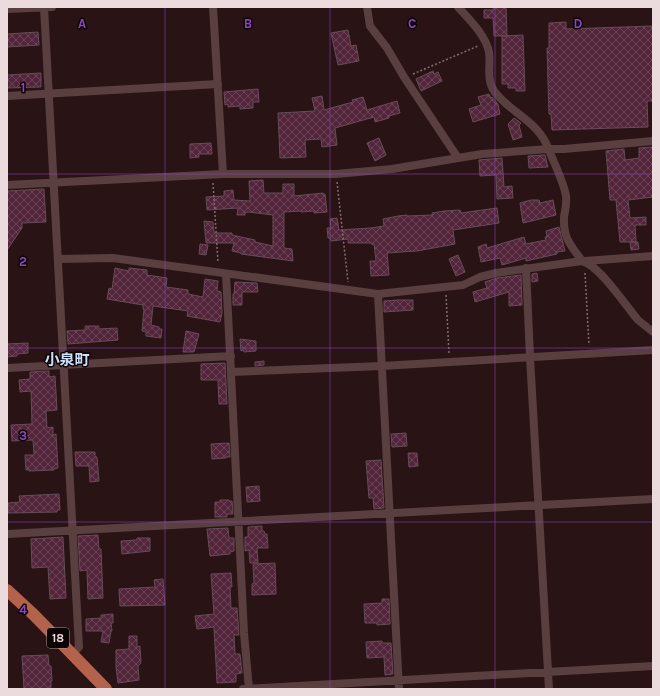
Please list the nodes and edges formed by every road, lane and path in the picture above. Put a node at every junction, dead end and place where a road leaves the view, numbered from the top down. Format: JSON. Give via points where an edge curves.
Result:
{"nodes":[{"id":1,"x":44,"y":7,"type":"edge"},
{"id":2,"x":52,"y":7,"type":"edge"},
{"id":3,"x":214,"y":7,"type":"edge"},
{"id":4,"x":367,"y":7,"type":"edge"},
{"id":5,"x":458,"y":7,"type":"edge"},
{"id":6,"x":7,"y":9,"type":"edge"},
{"id":7,"x":485,"y":42,"type":"junction"},
{"id":8,"x":404,"y":77,"type":"junction"},
{"id":9,"x":218,"y":84,"type":"junction"},
{"id":10,"x":48,"y":93,"type":"junction"},
{"id":11,"x":7,"y":96,"type":"edge"},
{"id":12,"x":653,"y":141,"type":"edge"},
{"id":13,"x":549,"y":149,"type":"junction"},
{"id":14,"x":458,"y":158,"type":"junction"},
{"id":15,"x":223,"y":174,"type":"junction"},
{"id":16,"x":336,"y":174,"type":"junction"},
{"id":17,"x":213,"y":175,"type":"junction"},
{"id":18,"x":54,"y":183,"type":"junction"},
{"id":19,"x":7,"y":185,"type":"edge"},
{"id":20,"x":653,"y":256,"type":"edge"},
{"id":21,"x":58,"y":259,"type":"junction"},
{"id":22,"x":584,"y":261,"type":"junction"},
{"id":23,"x":526,"y":268,"type":"junction"},
{"id":24,"x":222,"y":273,"type":"junction"},
{"id":25,"x":446,"y":287,"type":"junction"},
{"id":26,"x":349,"y":291,"type":"junction"},
{"id":27,"x":378,"y":294,"type":"junction"},
{"id":28,"x":653,"y":332,"type":"edge"},
{"id":29,"x":653,"y":350,"type":"edge"},
{"id":30,"x":589,"y":354,"type":"junction"},
{"id":31,"x":231,"y":356,"type":"junction"},
{"id":32,"x":530,"y":357,"type":"junction"},
{"id":33,"x":450,"y":362,"type":"junction"},
{"id":34,"x":63,"y":366,"type":"junction"},
{"id":35,"x":382,"y":366,"type":"junction"},
{"id":36,"x":7,"y":368,"type":"edge"},
{"id":37,"x":232,"y":372,"type":"junction"},
{"id":38,"x":653,"y":499,"type":"edge"},
{"id":39,"x":538,"y":505,"type":"junction"},
{"id":40,"x":390,"y":513,"type":"junction"},
{"id":41,"x":239,"y":522,"type":"junction"},
{"id":42,"x":72,"y":531,"type":"junction"},
{"id":43,"x":7,"y":534,"type":"edge"},
{"id":44,"x":7,"y":590,"type":"edge"},
{"id":45,"x":73,"y":654,"type":"junction"},
{"id":46,"x":653,"y":666,"type":"edge"},
{"id":47,"x":548,"y":672,"type":"junction"},
{"id":48,"x":399,"y":685,"type":"edge"},
{"id":49,"x":106,"y":689,"type":"edge"},
{"id":50,"x":243,"y":689,"type":"edge"},
{"id":51,"x":249,"y":689,"type":"edge"},
{"id":52,"x":549,"y":689,"type":"edge"}],
"edges":[{"from":1,"to":2,"type":"street"},
{"from":1,"to":6,"type":"street"},
{"from":1,"to":10,"type":"street"},
{"from":3,"to":9,"type":"street"},
{"from":4,"to":8,"type":"street","via":[[370,26]]},
{"from":5,"to":7,"type":"street","via":[[475,25]]},
{"from":7,"to":8,"type":"path"},
{"from":7,"to":13,"type":"street","via":[[489,51],[494,91],[531,123],[544,138]]},
{"from":8,"to":14,"type":"street"},
{"from":9,"to":10,"type":"street"},
{"from":9,"to":15,"type":"street"},
{"from":10,"to":11,"type":"street"},
{"from":10,"to":18,"type":"street"},
{"from":12,"to":13,"type":"street"},
{"from":13,"to":14,"type":"street"},
{"from":13,"to":22,"type":"street","via":[[566,194],[564,218],[567,240]]},
{"from":14,"to":16,"type":"street"},
{"from":15,"to":16,"type":"street"},
{"from":15,"to":17,"type":"street"},
{"from":16,"to":26,"type":"path"},
{"from":17,"to":18,"type":"street"},
{"from":17,"to":24,"type":"path"},
{"from":18,"to":19,"type":"street"},
{"from":18,"to":21,"type":"street"},
{"from":20,"to":22,"type":"street"},
{"from":21,"to":24,"type":"street","via":[[113,258]]},
{"from":21,"to":34,"type":"street"},
{"from":22,"to":23,"type":"street"},
{"from":22,"to":28,"type":"street","via":[[616,291],[638,320]]},
{"from":22,"to":30,"type":"path"},
{"from":23,"to":25,"type":"street","via":[[496,273],[463,285]]},
{"from":23,"to":32,"type":"street"},
{"from":24,"to":26,"type":"street"},
{"from":24,"to":31,"type":"street"},
{"from":25,"to":27,"type":"street"},
{"from":25,"to":33,"type":"path"},
{"from":26,"to":27,"type":"street"},
{"from":27,"to":35,"type":"street"},
{"from":29,"to":30,"type":"street"},
{"from":30,"to":32,"type":"street"},
{"from":31,"to":34,"type":"street"},
{"from":31,"to":37,"type":"street"},
{"from":32,"to":33,"type":"street"},
{"from":32,"to":39,"type":"street"},
{"from":33,"to":35,"type":"street"},
{"from":34,"to":36,"type":"street"},
{"from":34,"to":42,"type":"street"},
{"from":35,"to":37,"type":"street"},
{"from":35,"to":40,"type":"street"},
{"from":37,"to":41,"type":"street"},
{"from":38,"to":39,"type":"street"},
{"from":39,"to":40,"type":"street"},
{"from":39,"to":47,"type":"street"},
{"from":40,"to":41,"type":"street"},
{"from":40,"to":48,"type":"street"},
{"from":41,"to":42,"type":"street"},
{"from":41,"to":51,"type":"street"},
{"from":42,"to":43,"type":"street"},
{"from":42,"to":45,"type":"street","via":[[79,647]]},
{"from":44,"to":45,"type":"main road","number":"18"},
{"from":45,"to":49,"type":"main road","number":"18"},
{"from":46,"to":47,"type":"street"},
{"from":47,"to":48,"type":"street"},
{"from":47,"to":52,"type":"street"},
{"from":48,"to":51,"type":"street"},
{"from":50,"to":51,"type":"street"}]}
